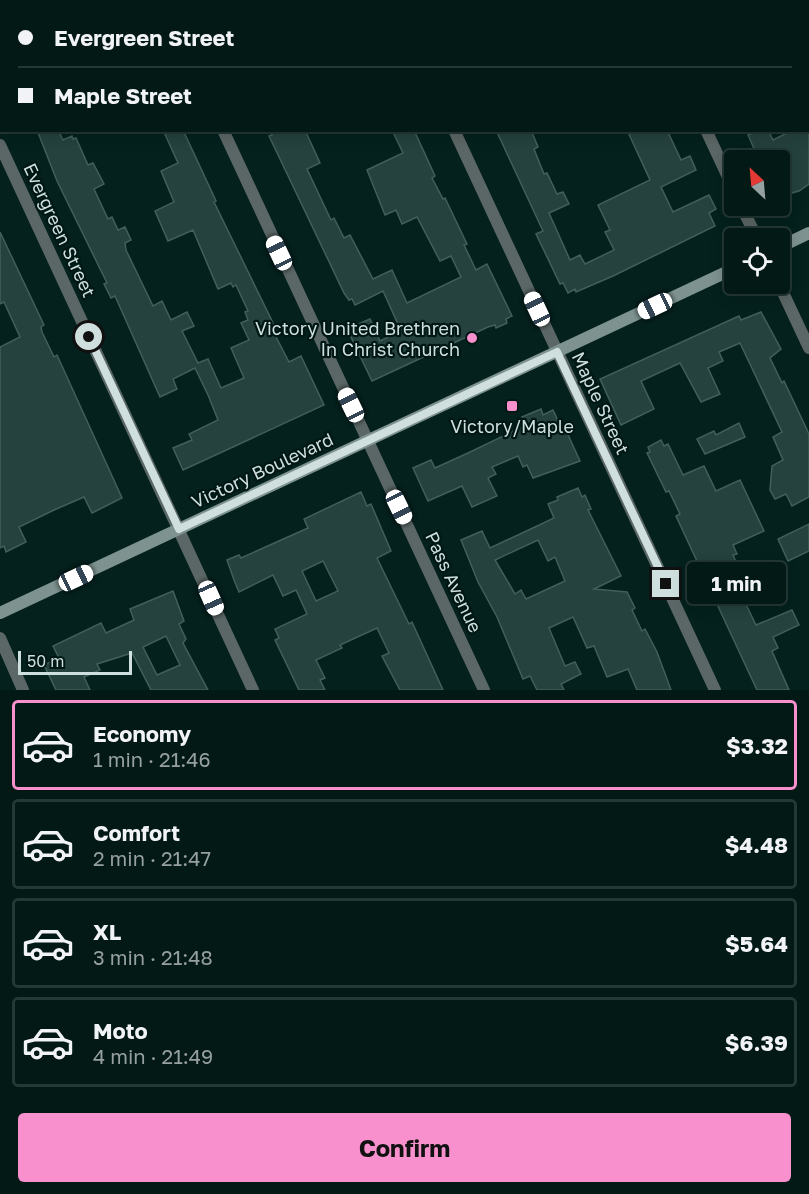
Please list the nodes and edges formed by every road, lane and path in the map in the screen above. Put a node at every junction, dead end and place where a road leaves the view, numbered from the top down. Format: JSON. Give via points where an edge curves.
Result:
{"nodes":[{"id":1,"x":224,"y":132,"type":"edge"},
{"id":2,"x":455,"y":132,"type":"edge"},
{"id":3,"x":707,"y":132,"type":"edge"},
{"id":4,"x":0,"y":145,"type":"edge"},
{"id":5,"x":724,"y":168,"type":"edge"},
{"id":6,"x":809,"y":233,"type":"edge"},
{"id":7,"x":790,"y":242,"type":"edge"},
{"id":8,"x":724,"y":273,"type":"edge"},
{"id":9,"x":784,"y":294,"type":"edge"},
{"id":10,"x":809,"y":348,"type":"edge"},
{"id":11,"x":557,"y":352,"type":"junction"},
{"id":12,"x":368,"y":440,"type":"junction"},
{"id":13,"x":179,"y":529,"type":"junction"},
{"id":14,"x":0,"y":613,"type":"edge"},
{"id":15,"x":0,"y":638,"type":"edge"},
{"id":16,"x":23,"y":690,"type":"edge"},
{"id":17,"x":253,"y":690,"type":"edge"},
{"id":18,"x":484,"y":690,"type":"edge"},
{"id":19,"x":715,"y":690,"type":"edge"}],
"edges":[{"from":1,"to":12,"type":"street","name":"Pass Avenue"},
{"from":2,"to":11,"type":"street","name":"Maple Street"},
{"from":3,"to":5,"type":"street"},
{"from":4,"to":13,"type":"street","name":"Evergreen Street"},
{"from":6,"to":7,"type":"main road"},
{"from":8,"to":11,"type":"main road","name":"Victory Boulevard"},
{"from":9,"to":10,"type":"street"},
{"from":11,"to":12,"type":"main road","name":"Victory Boulevard"},
{"from":11,"to":19,"type":"street","name":"Maple Street"},
{"from":12,"to":13,"type":"main road","name":"Victory Boulevard"},
{"from":12,"to":18,"type":"street","name":"Pass Avenue"},
{"from":13,"to":14,"type":"main road","name":"Victory Boulevard"},
{"from":13,"to":17,"type":"street","name":"Evergreen Street"},
{"from":15,"to":16,"type":"street"}]}
